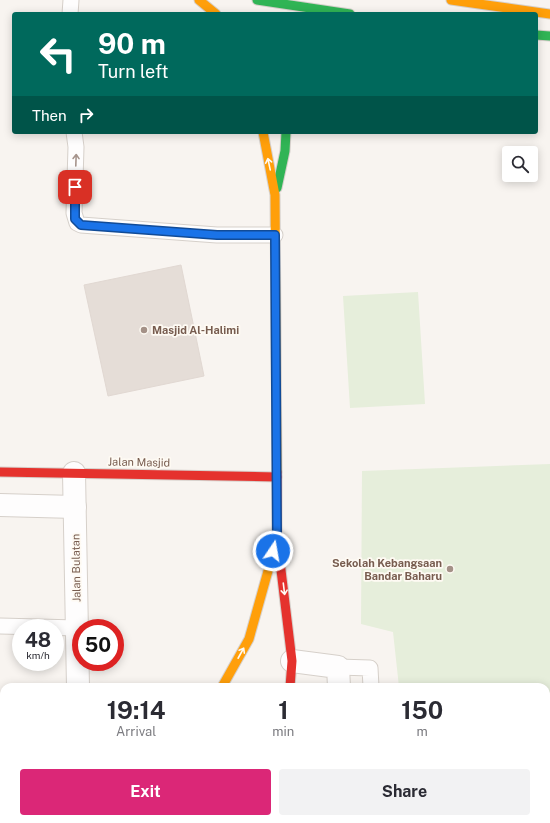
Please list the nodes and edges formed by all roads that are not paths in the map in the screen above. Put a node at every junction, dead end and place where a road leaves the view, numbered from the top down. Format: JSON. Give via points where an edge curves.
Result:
{"nodes":[{"id":1,"x":71,"y":0,"type":"edge"},
{"id":2,"x":200,"y":0,"type":"edge"},
{"id":3,"x":451,"y":0,"type":"edge"},
{"id":4,"x":260,"y":2,"type":"edge"},
{"id":5,"x":286,"y":6,"type":"edge"},
{"id":6,"x":70,"y":12,"type":"edge"},
{"id":7,"x":214,"y":12,"type":"edge"},
{"id":8,"x":334,"y":12,"type":"edge"},
{"id":9,"x":536,"y":12,"type":"edge"},
{"id":10,"x":538,"y":12,"type":"edge"},
{"id":11,"x":550,"y":14,"type":"edge"},
{"id":12,"x":538,"y":35,"type":"edge"},
{"id":13,"x":550,"y":36,"type":"edge"},
{"id":14,"x":74,"y":134,"type":"edge"},
{"id":15,"x":263,"y":134,"type":"edge"},
{"id":16,"x":286,"y":134,"type":"edge"},
{"id":17,"x":275,"y":195,"type":"junction"},
{"id":18,"x":275,"y":235,"type":"junction"},
{"id":19,"x":0,"y":472,"type":"edge"},
{"id":20,"x":74,"y":473,"type":"junction"},
{"id":21,"x":277,"y":477,"type":"junction"},
{"id":22,"x":0,"y":505,"type":"edge"},
{"id":23,"x":75,"y":507,"type":"junction"},
{"id":24,"x":277,"y":537,"type":"junction"},
{"id":25,"x":77,"y":619,"type":"edge"},
{"id":26,"x":0,"y":626,"type":"edge"},
{"id":27,"x":72,"y":628,"type":"edge"},
{"id":28,"x":292,"y":661,"type":"junction"},
{"id":29,"x":78,"y":671,"type":"edge"},
{"id":30,"x":338,"y":677,"type":"edge"},
{"id":31,"x":78,"y":683,"type":"edge"},
{"id":32,"x":224,"y":683,"type":"edge"},
{"id":33,"x":290,"y":683,"type":"edge"},
{"id":34,"x":371,"y":683,"type":"edge"}],
"edges":[{"from":1,"to":6,"type":"lane"},
{"from":2,"to":7,"type":"main road"},
{"from":3,"to":9,"type":"main road"},
{"from":4,"to":5,"type":"main road"},
{"from":5,"to":8,"type":"main road"},
{"from":10,"to":11,"type":"main road"},
{"from":12,"to":13,"type":"main road"},
{"from":18,"to":14,"type":"lane","one_way":true,"via":[[217,235],[77,223],[74,214]]},
{"from":17,"to":15,"type":"main road","one_way":true},
{"from":16,"to":17,"type":"main road","via":[[285,151]]},
{"from":17,"to":18,"type":"main road"},
{"from":18,"to":21,"type":"main road"},
{"from":19,"to":20,"type":"main road","name":"Jalan Masjid"},
{"from":20,"to":21,"type":"main road","name":"Jalan Masjid"},
{"from":20,"to":23,"type":"street","name":"Jalan Bulatan"},
{"from":21,"to":24,"type":"main road"},
{"from":22,"to":23,"type":"street"},
{"from":23,"to":25,"type":"street","name":"Jalan Bulatan"},
{"from":24,"to":28,"type":"main road","one_way":true},
{"from":32,"to":24,"type":"main road","one_way":true,"via":[[249,639]]},
{"from":26,"to":27,"type":"lane"},
{"from":28,"to":30,"type":"street"},
{"from":28,"to":33,"type":"main road"},
{"from":29,"to":31,"type":"street","name":"Jalan Bulatan"},
{"from":30,"to":34,"type":"lane","via":[[370,668]]}]}
